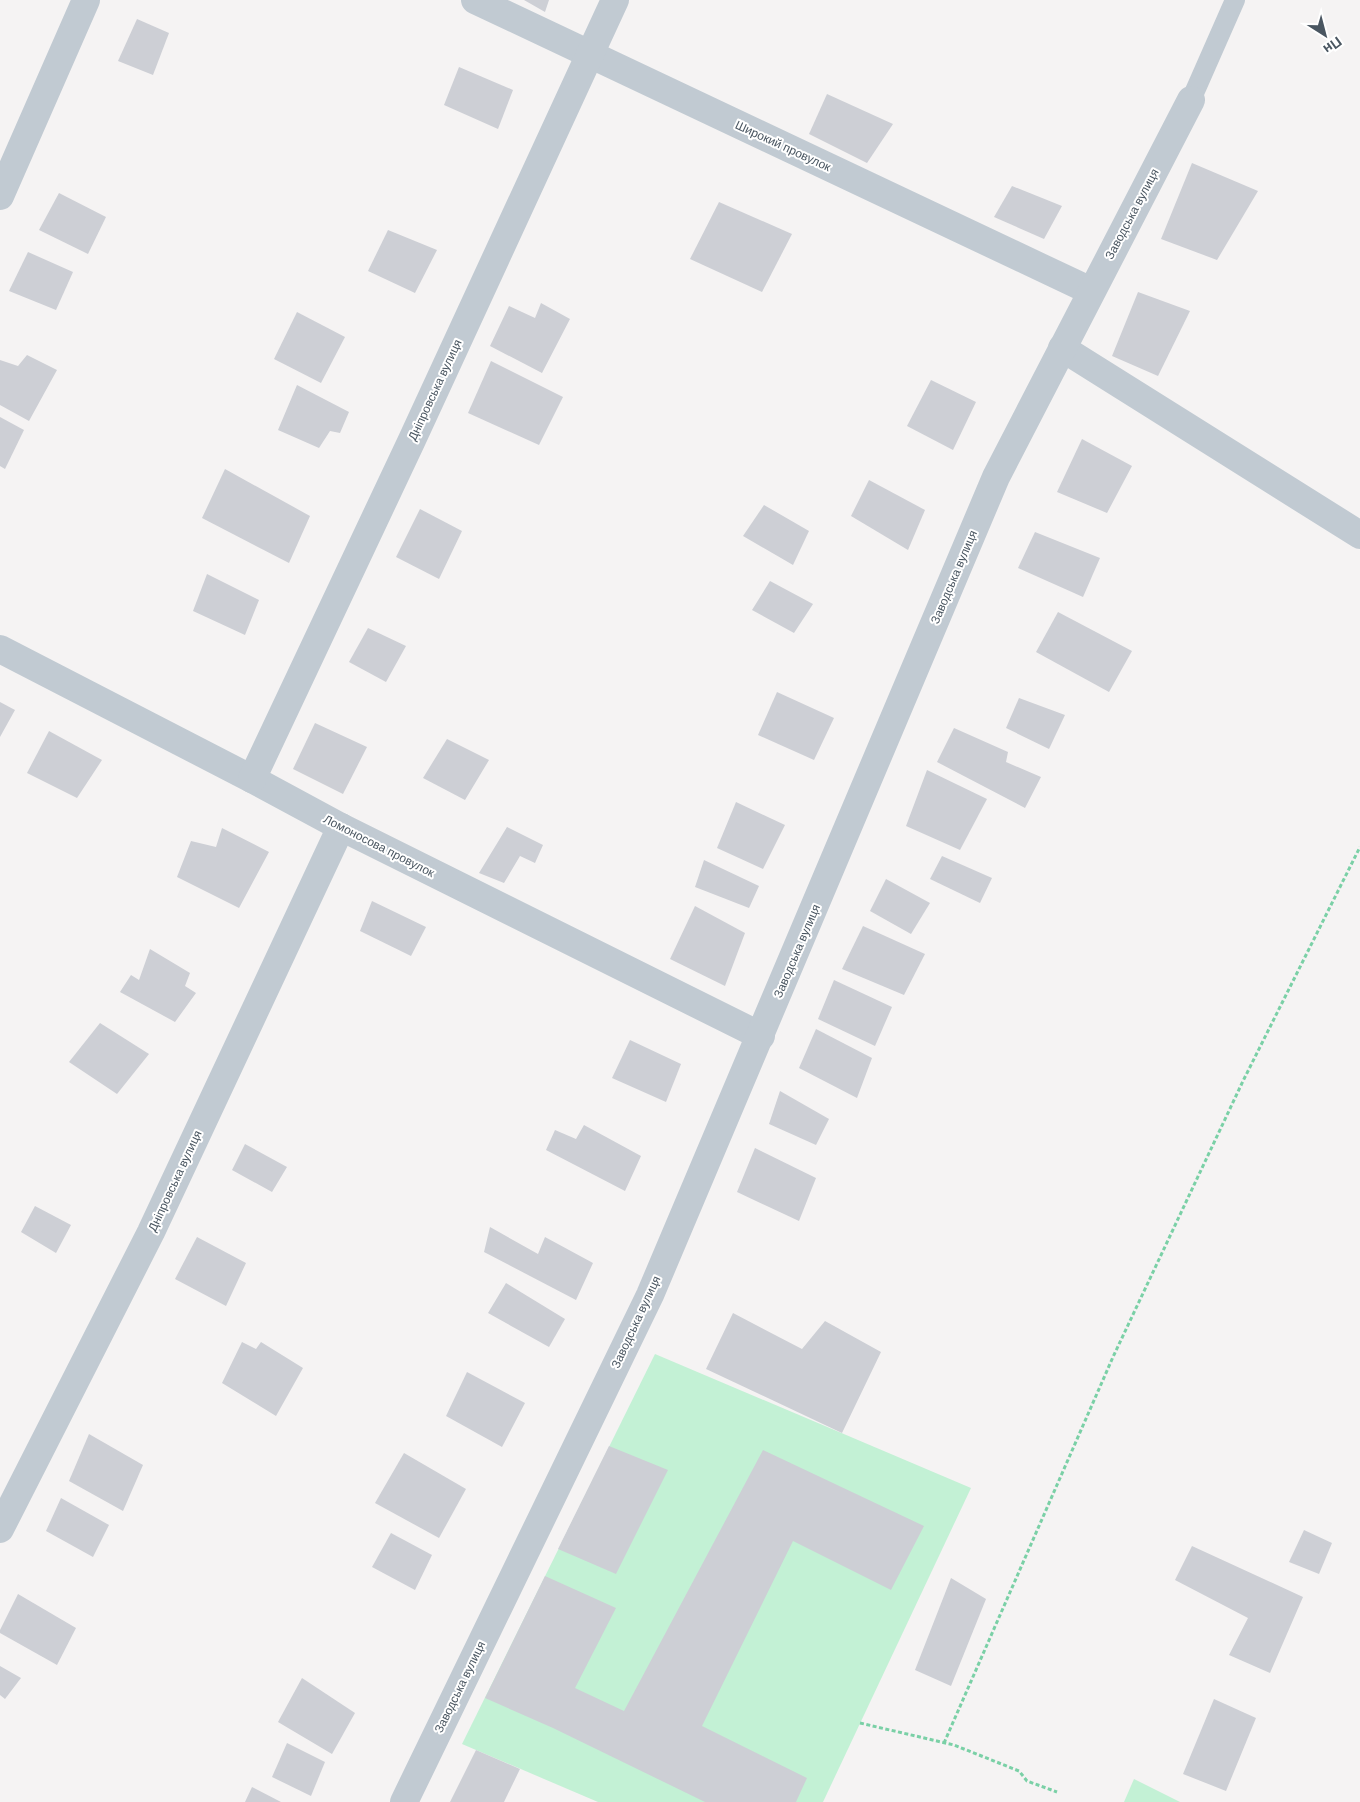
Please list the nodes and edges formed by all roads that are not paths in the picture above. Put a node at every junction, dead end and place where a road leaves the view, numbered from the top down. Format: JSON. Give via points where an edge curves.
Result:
{"nodes":[{"id":1,"x":86,"y":0,"type":"edge"},
{"id":2,"x":475,"y":0,"type":"edge"},
{"id":3,"x":615,"y":0,"type":"edge"},
{"id":4,"x":1235,"y":0,"type":"edge"},
{"id":5,"x":590,"y":54,"type":"junction"},
{"id":6,"x":1191,"y":100,"type":"joint"},
{"id":7,"x":0,"y":196,"type":"edge"},
{"id":8,"x":1091,"y":292,"type":"junction"},
{"id":9,"x":1062,"y":348,"type":"junction"},
{"id":10,"x":1360,"y":535,"type":"edge"},
{"id":11,"x":0,"y":649,"type":"edge"},
{"id":12,"x":252,"y":779,"type":"junction"},
{"id":13,"x":341,"y":827,"type":"junction"},
{"id":14,"x":761,"y":1036,"type":"junction"},
{"id":15,"x":0,"y":1529,"type":"edge"},
{"id":16,"x":404,"y":1802,"type":"edge"}],
"edges":[{"from":1,"to":7,"type":"street"},
{"from":2,"to":5,"type":"street","name":"Широкий провулок"},
{"from":3,"to":5,"type":"street","name":"Дніпровська вулиця"},
{"from":4,"to":6,"type":"lane"},
{"from":5,"to":8,"type":"street","name":"Широкий провулок"},
{"from":5,"to":12,"type":"street","name":"Дніпровська вулиця"},
{"from":6,"to":8,"type":"street","name":"Заводська вулиця"},
{"from":8,"to":9,"type":"street","name":"Заводська вулиця"},
{"from":9,"to":10,"type":"street"},
{"from":9,"to":14,"type":"street","name":"Заводська вулиця","via":[[996,477]]},
{"from":11,"to":12,"type":"street","name":"Ломоносова провулок"},
{"from":12,"to":13,"type":"street","name":"Ломоносова провулок"},
{"from":13,"to":14,"type":"street","name":"Ломоносова провулок"},
{"from":13,"to":15,"type":"street","name":"Дніпровська вулиця","via":[[151,1232]]},
{"from":14,"to":16,"type":"street","name":"Заводська вулиця","via":[[650,1295]]}]}
